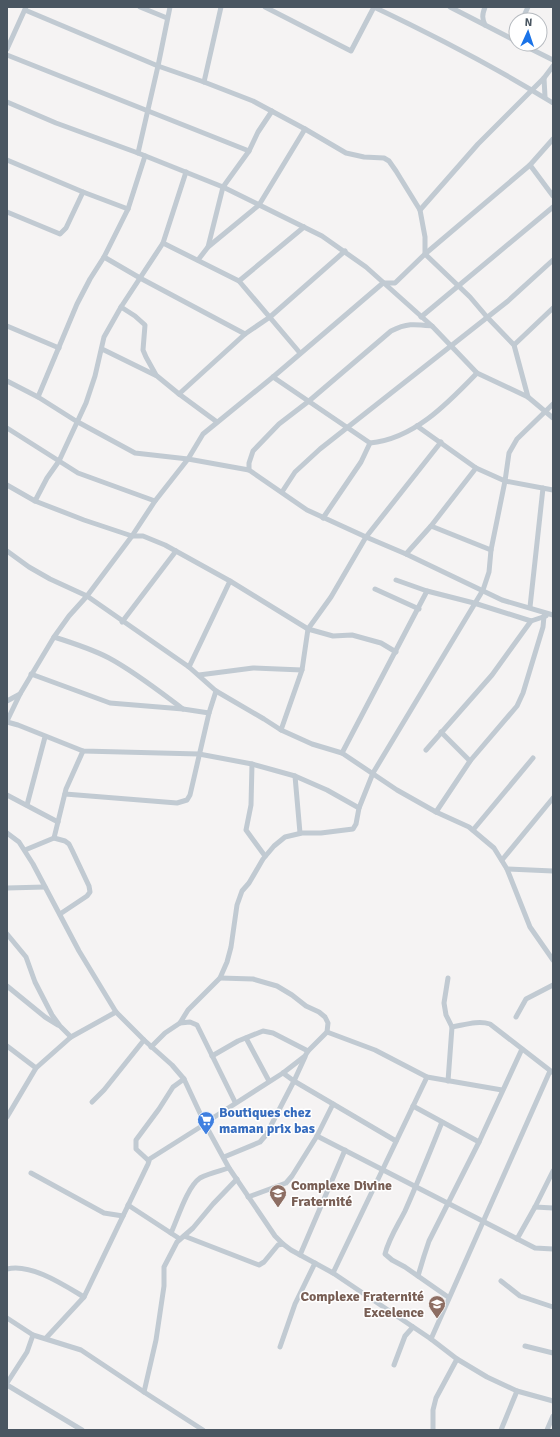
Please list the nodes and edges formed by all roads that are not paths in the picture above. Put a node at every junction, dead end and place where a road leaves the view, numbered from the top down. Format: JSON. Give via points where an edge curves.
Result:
{"nodes":[{"id":1,"x":140,"y":7,"type":"edge"},
{"id":2,"x":170,"y":7,"type":"edge"},
{"id":3,"x":221,"y":7,"type":"edge"},
{"id":4,"x":265,"y":7,"type":"edge"},
{"id":5,"x":450,"y":7,"type":"edge"},
{"id":6,"x":485,"y":7,"type":"edge"},
{"id":7,"x":26,"y":9,"type":"edge"},
{"id":8,"x":167,"y":18,"type":"junction"},
{"id":9,"x":485,"y":25,"type":"junction"},
{"id":10,"x":508,"y":37,"type":"edge"},
{"id":11,"x":7,"y":48,"type":"edge"},
{"id":12,"x":537,"y":52,"type":"edge"},
{"id":13,"x":7,"y":55,"type":"edge"},
{"id":14,"x":553,"y":60,"type":"edge"},
{"id":15,"x":158,"y":66,"type":"junction"},
{"id":16,"x":553,"y":66,"type":"edge"},
{"id":17,"x":544,"y":78,"type":"junction"},
{"id":18,"x":204,"y":82,"type":"junction"},
{"id":19,"x":532,"y":89,"type":"junction"},
{"id":20,"x":545,"y":97,"type":"junction"},
{"id":21,"x":7,"y":102,"type":"edge"},
{"id":22,"x":553,"y":102,"type":"edge"},
{"id":23,"x":272,"y":111,"type":"junction"},
{"id":24,"x":148,"y":112,"type":"junction"},
{"id":25,"x":305,"y":129,"type":"junction"},
{"id":26,"x":553,"y":139,"type":"edge"},
{"id":27,"x":249,"y":151,"type":"junction"},
{"id":28,"x":138,"y":153,"type":"junction"},
{"id":29,"x":145,"y":156,"type":"junction"},
{"id":30,"x":7,"y":160,"type":"edge"},
{"id":31,"x":530,"y":165,"type":"junction"},
{"id":32,"x":186,"y":172,"type":"junction"},
{"id":33,"x":223,"y":187,"type":"junction"},
{"id":34,"x":83,"y":192,"type":"junction"},
{"id":35,"x":553,"y":196,"type":"edge"},
{"id":36,"x":259,"y":205,"type":"junction"},
{"id":37,"x":553,"y":207,"type":"edge"},
{"id":38,"x":128,"y":209,"type":"junction"},
{"id":39,"x":420,"y":210,"type":"junction"},
{"id":40,"x":7,"y":212,"type":"edge"},
{"id":41,"x":304,"y":227,"type":"junction"},
{"id":42,"x":163,"y":243,"type":"junction"},
{"id":43,"x":208,"y":247,"type":"junction"},
{"id":44,"x":345,"y":251,"type":"junction"},
{"id":45,"x":425,"y":254,"type":"junction"},
{"id":46,"x":104,"y":257,"type":"junction"},
{"id":47,"x":198,"y":260,"type":"junction"},
{"id":48,"x":553,"y":260,"type":"edge"},
{"id":49,"x":140,"y":278,"type":"junction"},
{"id":50,"x":239,"y":281,"type":"junction"},
{"id":51,"x":383,"y":283,"type":"junction"},
{"id":52,"x":458,"y":286,"type":"junction"},
{"id":53,"x":121,"y":307,"type":"junction"},
{"id":54,"x":553,"y":308,"type":"edge"},
{"id":55,"x":270,"y":317,"type":"junction"},
{"id":56,"x":421,"y":317,"type":"junction"},
{"id":57,"x":487,"y":317,"type":"junction"},
{"id":58,"x":7,"y":326,"type":"edge"},
{"id":59,"x":432,"y":326,"type":"junction"},
{"id":60,"x":245,"y":334,"type":"junction"},
{"id":61,"x":514,"y":345,"type":"junction"},
{"id":62,"x":452,"y":346,"type":"junction"},
{"id":63,"x":59,"y":348,"type":"junction"},
{"id":64,"x":102,"y":349,"type":"junction"},
{"id":65,"x":300,"y":353,"type":"junction"},
{"id":66,"x":476,"y":373,"type":"junction"},
{"id":67,"x":157,"y":376,"type":"junction"},
{"id":68,"x":273,"y":377,"type":"junction"},
{"id":69,"x":7,"y":381,"type":"edge"},
{"id":70,"x":179,"y":394,"type":"junction"},
{"id":71,"x":38,"y":397,"type":"junction"},
{"id":72,"x":528,"y":397,"type":"junction"},
{"id":73,"x":309,"y":401,"type":"junction"},
{"id":74,"x":553,"y":404,"type":"edge"},
{"id":75,"x":545,"y":412,"type":"junction"},
{"id":76,"x":553,"y":418,"type":"edge"},
{"id":77,"x":76,"y":421,"type":"junction"},
{"id":78,"x":217,"y":422,"type":"junction"},
{"id":79,"x":416,"y":426,"type":"junction"},
{"id":80,"x":7,"y":428,"type":"edge"},
{"id":81,"x":347,"y":428,"type":"junction"},
{"id":82,"x":441,"y":442,"type":"junction"},
{"id":83,"x":370,"y":443,"type":"junction"},
{"id":84,"x":188,"y":459,"type":"junction"},
{"id":85,"x":59,"y":461,"type":"junction"},
{"id":86,"x":476,"y":468,"type":"junction"},
{"id":87,"x":250,"y":470,"type":"junction"},
{"id":88,"x":505,"y":481,"type":"junction"},
{"id":89,"x":7,"y":485,"type":"edge"},
{"id":90,"x":543,"y":488,"type":"junction"},
{"id":91,"x":553,"y":490,"type":"edge"},
{"id":92,"x":282,"y":492,"type":"junction"},
{"id":93,"x":35,"y":501,"type":"junction"},
{"id":94,"x":155,"y":501,"type":"junction"},
{"id":95,"x":323,"y":518,"type":"junction"},
{"id":96,"x":431,"y":526,"type":"junction"},
{"id":97,"x":132,"y":536,"type":"junction"},
{"id":98,"x":366,"y":537,"type":"junction"},
{"id":99,"x":491,"y":550,"type":"junction"},
{"id":100,"x":7,"y":551,"type":"edge"},
{"id":101,"x":176,"y":551,"type":"junction"},
{"id":102,"x":406,"y":554,"type":"junction"},
{"id":103,"x":396,"y":580,"type":"dead end"},
{"id":104,"x":230,"y":581,"type":"junction"},
{"id":105,"x":375,"y":589,"type":"dead end"},
{"id":106,"x":483,"y":590,"type":"junction"},
{"id":107,"x":427,"y":591,"type":"junction"},
{"id":108,"x":87,"y":596,"type":"junction"},
{"id":109,"x":474,"y":603,"type":"junction"},
{"id":110,"x":530,"y":607,"type":"junction"},
{"id":111,"x":419,"y":609,"type":"junction"},
{"id":112,"x":549,"y":615,"type":"edge"},
{"id":113,"x":531,"y":621,"type":"junction"},
{"id":114,"x":122,"y":622,"type":"junction"},
{"id":115,"x":308,"y":629,"type":"junction"},
{"id":116,"x":54,"y":637,"type":"junction"},
{"id":117,"x":396,"y":652,"type":"junction"},
{"id":118,"x":189,"y":667,"type":"junction"},
{"id":119,"x":302,"y":670,"type":"junction"},
{"id":120,"x":31,"y":674,"type":"junction"},
{"id":121,"x":199,"y":675,"type":"junction"},
{"id":122,"x":216,"y":691,"type":"junction"},
{"id":123,"x":20,"y":694,"type":"junction"},
{"id":124,"x":7,"y":700,"type":"edge"},
{"id":125,"x":183,"y":709,"type":"junction"},
{"id":126,"x":209,"y":713,"type":"junction"},
{"id":127,"x":7,"y":722,"type":"edge"},
{"id":128,"x":281,"y":730,"type":"junction"},
{"id":129,"x":441,"y":732,"type":"junction"},
{"id":130,"x":45,"y":737,"type":"junction"},
{"id":131,"x":426,"y":750,"type":"dead end"},
{"id":132,"x":83,"y":751,"type":"junction"},
{"id":133,"x":342,"y":753,"type":"junction"},
{"id":134,"x":199,"y":754,"type":"junction"},
{"id":135,"x":533,"y":758,"type":"dead end"},
{"id":136,"x":470,"y":761,"type":"junction"},
{"id":137,"x":252,"y":764,"type":"junction"},
{"id":138,"x":373,"y":773,"type":"junction"},
{"id":139,"x":295,"y":776,"type":"junction"},
{"id":140,"x":65,"y":794,"type":"junction"},
{"id":141,"x":7,"y":795,"type":"edge"},
{"id":142,"x":553,"y":798,"type":"edge"},
{"id":143,"x":27,"y":805,"type":"junction"},
{"id":144,"x":359,"y":808,"type":"junction"},
{"id":145,"x":436,"y":812,"type":"junction"},
{"id":146,"x":58,"y":822,"type":"junction"},
{"id":147,"x":473,"y":830,"type":"junction"},
{"id":148,"x":7,"y":833,"type":"edge"},
{"id":149,"x":300,"y":833,"type":"junction"},
{"id":150,"x":54,"y":838,"type":"junction"},
{"id":151,"x":25,"y":850,"type":"junction"},
{"id":152,"x":265,"y":856,"type":"junction"},
{"id":153,"x":502,"y":860,"type":"junction"},
{"id":154,"x":507,"y":869,"type":"junction"},
{"id":155,"x":553,"y":871,"type":"edge"},
{"id":156,"x":45,"y":887,"type":"junction"},
{"id":157,"x":7,"y":888,"type":"edge"},
{"id":158,"x":60,"y":914,"type":"junction"},
{"id":159,"x":7,"y":934,"type":"edge"},
{"id":160,"x":553,"y":960,"type":"edge"},
{"id":161,"x":220,"y":978,"type":"junction"},
{"id":162,"x":448,"y":978,"type":"dead end"},
{"id":163,"x":553,"y":985,"type":"edge"},
{"id":164,"x":7,"y":986,"type":"edge"},
{"id":165,"x":116,"y":1012,"type":"junction"},
{"id":166,"x":516,"y":1017,"type":"dead end"},
{"id":167,"x":180,"y":1022,"type":"junction"},
{"id":168,"x":60,"y":1026,"type":"junction"},
{"id":169,"x":452,"y":1027,"type":"junction"},
{"id":170,"x":327,"y":1032,"type":"junction"},
{"id":171,"x":71,"y":1037,"type":"junction"},
{"id":172,"x":246,"y":1038,"type":"junction"},
{"id":173,"x":144,"y":1040,"type":"junction"},
{"id":174,"x":7,"y":1046,"type":"edge"},
{"id":175,"x":151,"y":1047,"type":"junction"},
{"id":176,"x":522,"y":1049,"type":"junction"},
{"id":177,"x":306,"y":1054,"type":"junction"},
{"id":178,"x":212,"y":1056,"type":"junction"},
{"id":179,"x":36,"y":1068,"type":"junction"},
{"id":180,"x":552,"y":1072,"type":"edge"},
{"id":181,"x":283,"y":1073,"type":"junction"},
{"id":182,"x":427,"y":1077,"type":"junction"},
{"id":183,"x":184,"y":1079,"type":"junction"},
{"id":184,"x":269,"y":1081,"type":"junction"},
{"id":185,"x":294,"y":1081,"type":"junction"},
{"id":186,"x":448,"y":1081,"type":"junction"},
{"id":187,"x":502,"y":1090,"type":"junction"},
{"id":188,"x":92,"y":1102,"type":"dead end"},
{"id":189,"x":235,"y":1102,"type":"junction"},
{"id":190,"x":333,"y":1104,"type":"junction"},
{"id":191,"x":413,"y":1106,"type":"junction"},
{"id":192,"x":7,"y":1116,"type":"edge"},
{"id":193,"x":442,"y":1122,"type":"junction"},
{"id":194,"x":205,"y":1123,"type":"junction"},
{"id":195,"x":317,"y":1136,"type":"junction"},
{"id":196,"x":396,"y":1141,"type":"junction"},
{"id":197,"x":478,"y":1142,"type":"junction"},
{"id":198,"x":345,"y":1150,"type":"junction"},
{"id":199,"x":224,"y":1157,"type":"junction"},
{"id":200,"x":148,"y":1160,"type":"junction"},
{"id":201,"x":230,"y":1168,"type":"junction"},
{"id":202,"x":382,"y":1169,"type":"junction"},
{"id":203,"x":553,"y":1171,"type":"edge"},
{"id":204,"x":31,"y":1173,"type":"dead end"},
{"id":205,"x":237,"y":1179,"type":"junction"},
{"id":206,"x":416,"y":1187,"type":"junction"},
{"id":207,"x":248,"y":1197,"type":"junction"},
{"id":208,"x":448,"y":1203,"type":"junction"},
{"id":209,"x":128,"y":1205,"type":"junction"},
{"id":210,"x":536,"y":1207,"type":"junction"},
{"id":211,"x":553,"y":1208,"type":"edge"},
{"id":212,"x":123,"y":1216,"type":"junction"},
{"id":213,"x":484,"y":1222,"type":"junction"},
{"id":214,"x":171,"y":1233,"type":"junction"},
{"id":215,"x":182,"y":1237,"type":"junction"},
{"id":216,"x":517,"y":1239,"type":"junction"},
{"id":217,"x":283,"y":1244,"type":"junction"},
{"id":218,"x":553,"y":1249,"type":"edge"},
{"id":219,"x":300,"y":1255,"type":"junction"},
{"id":220,"x":315,"y":1262,"type":"junction"},
{"id":221,"x":7,"y":1269,"type":"edge"},
{"id":222,"x":333,"y":1273,"type":"junction"},
{"id":223,"x":418,"y":1276,"type":"junction"},
{"id":224,"x":500,"y":1281,"type":"dead end"},
{"id":225,"x":84,"y":1297,"type":"junction"},
{"id":226,"x":448,"y":1298,"type":"junction"},
{"id":227,"x":553,"y":1307,"type":"edge"},
{"id":228,"x":7,"y":1318,"type":"edge"},
{"id":229,"x":413,"y":1327,"type":"junction"},
{"id":230,"x":33,"y":1335,"type":"junction"},
{"id":231,"x":46,"y":1338,"type":"junction"},
{"id":232,"x":431,"y":1339,"type":"junction"},
{"id":233,"x":525,"y":1346,"type":"dead end"},
{"id":234,"x":280,"y":1347,"type":"dead end"},
{"id":235,"x":553,"y":1353,"type":"edge"},
{"id":236,"x":457,"y":1359,"type":"junction"},
{"id":237,"x":394,"y":1365,"type":"dead end"},
{"id":238,"x":7,"y":1384,"type":"edge"},
{"id":239,"x":518,"y":1391,"type":"junction"},
{"id":240,"x":144,"y":1392,"type":"junction"},
{"id":241,"x":553,"y":1401,"type":"edge"},
{"id":242,"x":553,"y":1416,"type":"edge"},
{"id":243,"x":82,"y":1430,"type":"edge"},
{"id":244,"x":203,"y":1430,"type":"edge"},
{"id":245,"x":432,"y":1430,"type":"edge"},
{"id":246,"x":501,"y":1430,"type":"edge"},
{"id":247,"x":547,"y":1430,"type":"edge"}],
"edges":[{"from":1,"to":8,"type":"street"},
{"from":2,"to":8,"type":"street"},
{"from":3,"to":18,"type":"street"},
{"from":4,"to":19,"type":"street","via":[[351,51],[374,7]]},
{"from":5,"to":9,"type":"street"},
{"from":6,"to":9,"type":"street","via":[[482,15]]},
{"from":7,"to":11,"type":"street"},
{"from":7,"to":15,"type":"street"},
{"from":8,"to":15,"type":"street"},
{"from":9,"to":10,"type":"street"},
{"from":12,"to":14,"type":"street"},
{"from":13,"to":24,"type":"street"},
{"from":15,"to":18,"type":"street"},
{"from":15,"to":24,"type":"street"},
{"from":16,"to":17,"type":"street"},
{"from":17,"to":19,"type":"street"},
{"from":17,"to":20,"type":"street"},
{"from":18,"to":23,"type":"street"},
{"from":19,"to":20,"type":"street"},
{"from":19,"to":39,"type":"street","via":[[478,144]]},
{"from":20,"to":22,"type":"street"},
{"from":21,"to":28,"type":"street"},
{"from":23,"to":25,"type":"street"},
{"from":23,"to":27,"type":"street"},
{"from":24,"to":27,"type":"street"},
{"from":24,"to":28,"type":"street"},
{"from":25,"to":36,"type":"street"},
{"from":25,"to":39,"type":"street","via":[[346,154],[384,158],[389,161]]},
{"from":26,"to":31,"type":"street"},
{"from":27,"to":33,"type":"street"},
{"from":28,"to":29,"type":"street"},
{"from":29,"to":32,"type":"street"},
{"from":29,"to":38,"type":"street"},
{"from":30,"to":34,"type":"street"},
{"from":31,"to":35,"type":"street"},
{"from":31,"to":45,"type":"street"},
{"from":32,"to":33,"type":"street"},
{"from":32,"to":42,"type":"street"},
{"from":33,"to":36,"type":"street"},
{"from":33,"to":43,"type":"street"},
{"from":34,"to":38,"type":"street"},
{"from":34,"to":40,"type":"street","via":[[66,228],[60,234]]},
{"from":36,"to":41,"type":"street"},
{"from":36,"to":43,"type":"street"},
{"from":37,"to":52,"type":"street"},
{"from":38,"to":46,"type":"street"},
{"from":39,"to":45,"type":"street"},
{"from":41,"to":44,"type":"street"},
{"from":41,"to":50,"type":"street"},
{"from":42,"to":47,"type":"street"},
{"from":42,"to":49,"type":"street"},
{"from":43,"to":47,"type":"street"},
{"from":44,"to":51,"type":"street"},
{"from":44,"to":55,"type":"street"},
{"from":45,"to":51,"type":"street","via":[[395,283]]},
{"from":45,"to":52,"type":"street"},
{"from":46,"to":49,"type":"street"},
{"from":46,"to":63,"type":"street","via":[[77,304]]},
{"from":47,"to":50,"type":"street"},
{"from":48,"to":57,"type":"street"},
{"from":49,"to":53,"type":"street"},
{"from":49,"to":60,"type":"street"},
{"from":50,"to":55,"type":"street"},
{"from":51,"to":56,"type":"street"},
{"from":51,"to":65,"type":"street"},
{"from":52,"to":56,"type":"street"},
{"from":52,"to":57,"type":"street"},
{"from":53,"to":64,"type":"street","via":[[104,337]]},
{"from":53,"to":67,"type":"street","via":[[145,325],[143,350]]},
{"from":54,"to":61,"type":"street"},
{"from":55,"to":60,"type":"street"},
{"from":55,"to":65,"type":"street"},
{"from":56,"to":59,"type":"street"},
{"from":57,"to":61,"type":"street"},
{"from":57,"to":62,"type":"street"},
{"from":58,"to":63,"type":"street"},
{"from":59,"to":62,"type":"street"},
{"from":59,"to":73,"type":"street","via":[[402,326],[391,332]]},
{"from":60,"to":70,"type":"street"},
{"from":61,"to":72,"type":"street"},
{"from":62,"to":66,"type":"street"},
{"from":62,"to":81,"type":"street"},
{"from":63,"to":71,"type":"street"},
{"from":64,"to":67,"type":"street"},
{"from":64,"to":77,"type":"street","via":[[86,403]]},
{"from":65,"to":68,"type":"street"},
{"from":66,"to":72,"type":"street"},
{"from":66,"to":79,"type":"street","via":[[452,400]]},
{"from":67,"to":70,"type":"street"},
{"from":68,"to":73,"type":"street"},
{"from":68,"to":78,"type":"street"},
{"from":69,"to":71,"type":"street"},
{"from":70,"to":78,"type":"street"},
{"from":71,"to":77,"type":"street"},
{"from":72,"to":75,"type":"street"},
{"from":73,"to":81,"type":"street"},
{"from":73,"to":87,"type":"street","via":[[279,424],[253,451],[249,463]]},
{"from":74,"to":75,"type":"street"},
{"from":75,"to":76,"type":"street"},
{"from":75,"to":88,"type":"street","via":[[517,440],[509,453]]},
{"from":77,"to":84,"type":"street","via":[[135,453]]},
{"from":77,"to":85,"type":"street"},
{"from":78,"to":84,"type":"street","via":[[203,434]]},
{"from":79,"to":82,"type":"street"},
{"from":79,"to":83,"type":"street","via":[[383,442]]},
{"from":80,"to":85,"type":"street"},
{"from":81,"to":83,"type":"street"},
{"from":81,"to":92,"type":"street","via":[[295,472]]},
{"from":82,"to":86,"type":"street"},
{"from":82,"to":98,"type":"street"},
{"from":83,"to":95,"type":"street","via":[[361,462]]},
{"from":84,"to":87,"type":"street"},
{"from":84,"to":94,"type":"street"},
{"from":85,"to":93,"type":"street"},
{"from":85,"to":94,"type":"street","via":[[78,474]]},
{"from":86,"to":88,"type":"street"},
{"from":86,"to":96,"type":"street"},
{"from":87,"to":92,"type":"street"},
{"from":88,"to":90,"type":"street"},
{"from":88,"to":99,"type":"street"},
{"from":89,"to":93,"type":"street"},
{"from":90,"to":91,"type":"street"},
{"from":90,"to":110,"type":"street"},
{"from":92,"to":95,"type":"street"},
{"from":93,"to":97,"type":"street"},
{"from":94,"to":97,"type":"street"},
{"from":95,"to":98,"type":"street"},
{"from":96,"to":99,"type":"street"},
{"from":96,"to":102,"type":"street"},
{"from":97,"to":101,"type":"street","via":[[143,536]]},
{"from":97,"to":108,"type":"street"},
{"from":98,"to":102,"type":"street"},
{"from":98,"to":115,"type":"street","via":[[331,597]]},
{"from":99,"to":106,"type":"street","via":[[489,572]]},
{"from":100,"to":108,"type":"street","via":[[45,576]]},
{"from":101,"to":104,"type":"street"},
{"from":101,"to":114,"type":"street"},
{"from":102,"to":106,"type":"street"},
{"from":103,"to":107,"type":"street"},
{"from":104,"to":115,"type":"street"},
{"from":104,"to":118,"type":"street"},
{"from":105,"to":111,"type":"street"},
{"from":106,"to":109,"type":"street"},
{"from":106,"to":110,"type":"street","via":[[502,600]]},
{"from":107,"to":109,"type":"street"},
{"from":107,"to":111,"type":"street"},
{"from":108,"to":114,"type":"street"},
{"from":108,"to":116,"type":"street"},
{"from":109,"to":113,"type":"street"},
{"from":109,"to":138,"type":"street"},
{"from":110,"to":112,"type":"street"},
{"from":111,"to":117,"type":"street"},
{"from":112,"to":113,"type":"street"},
{"from":112,"to":136,"type":"street","via":[[517,706]]},
{"from":113,"to":129,"type":"street","via":[[492,674]]},
{"from":114,"to":118,"type":"street"},
{"from":115,"to":117,"type":"street","via":[[333,636],[352,635],[381,643]]},
{"from":115,"to":119,"type":"street"},
{"from":116,"to":120,"type":"street"},
{"from":116,"to":125,"type":"street","via":[[82,646],[124,666]]},
{"from":117,"to":133,"type":"street"},
{"from":118,"to":121,"type":"street"},
{"from":119,"to":121,"type":"street","via":[[253,668]]},
{"from":119,"to":128,"type":"street"},
{"from":120,"to":123,"type":"street"},
{"from":120,"to":125,"type":"street","via":[[110,703]]},
{"from":121,"to":122,"type":"street"},
{"from":122,"to":126,"type":"street"},
{"from":122,"to":128,"type":"street"},
{"from":123,"to":124,"type":"street"},
{"from":123,"to":127,"type":"street"},
{"from":125,"to":126,"type":"street"},
{"from":126,"to":134,"type":"street"},
{"from":127,"to":130,"type":"street"},
{"from":128,"to":133,"type":"street","via":[[312,744]]},
{"from":129,"to":131,"type":"street"},
{"from":129,"to":136,"type":"street"},
{"from":130,"to":132,"type":"street"},
{"from":130,"to":143,"type":"street"},
{"from":132,"to":134,"type":"street"},
{"from":132,"to":140,"type":"street"},
{"from":133,"to":138,"type":"street"},
{"from":134,"to":137,"type":"street"},
{"from":134,"to":140,"type":"street","via":[[190,796],[187,800],[177,803]]},
{"from":135,"to":147,"type":"street"},
{"from":136,"to":145,"type":"street"},
{"from":137,"to":139,"type":"street"},
{"from":137,"to":152,"type":"street","via":[[251,805],[246,830]]},
{"from":138,"to":144,"type":"street"},
{"from":138,"to":145,"type":"street"},
{"from":139,"to":144,"type":"street"},
{"from":139,"to":149,"type":"street"},
{"from":140,"to":146,"type":"street"},
{"from":141,"to":143,"type":"street"},
{"from":142,"to":153,"type":"street"},
{"from":143,"to":146,"type":"street"},
{"from":144,"to":149,"type":"street","via":[[356,824],[352,829]]},
{"from":145,"to":147,"type":"street"},
{"from":146,"to":150,"type":"street"},
{"from":147,"to":153,"type":"street","via":[[494,848]]},
{"from":148,"to":151,"type":"street"},
{"from":149,"to":152,"type":"street","via":[[286,837]]},
{"from":150,"to":151,"type":"street"},
{"from":150,"to":158,"type":"street","via":[[69,844],[90,892],[88,896]]},
{"from":151,"to":156,"type":"street"},
{"from":152,"to":161,"type":"street","via":[[242,891],[237,905],[231,947]]},
{"from":153,"to":154,"type":"street"},
{"from":154,"to":155,"type":"street"},
{"from":154,"to":160,"type":"street","via":[[530,927]]},
{"from":156,"to":157,"type":"street"},
{"from":156,"to":158,"type":"street"},
{"from":158,"to":165,"type":"street"},
{"from":159,"to":168,"type":"street","via":[[26,957],[35,982]]},
{"from":161,"to":167,"type":"street","via":[[188,1010]]},
{"from":161,"to":170,"type":"street","via":[[253,979],[277,986],[325,1017],[328,1023]]},
{"from":162,"to":169,"type":"street","via":[[444,1003]]},
{"from":163,"to":166,"type":"street","via":[[526,999]]},
{"from":164,"to":168,"type":"street"},
{"from":165,"to":171,"type":"street"},
{"from":165,"to":173,"type":"street"},
{"from":167,"to":175,"type":"street"},
{"from":167,"to":178,"type":"street","via":[[197,1025]]},
{"from":168,"to":171,"type":"street"},
{"from":169,"to":176,"type":"street","via":[[473,1023],[490,1024]]},
{"from":169,"to":186,"type":"street"},
{"from":170,"to":177,"type":"street"},
{"from":170,"to":182,"type":"street","via":[[375,1050]]},
{"from":171,"to":179,"type":"street"},
{"from":172,"to":177,"type":"street","via":[[263,1031],[273,1033]]},
{"from":172,"to":178,"type":"street"},
{"from":172,"to":184,"type":"street"},
{"from":173,"to":175,"type":"street"},
{"from":173,"to":188,"type":"street"},
{"from":174,"to":179,"type":"street"},
{"from":175,"to":183,"type":"street"},
{"from":176,"to":180,"type":"street"},
{"from":176,"to":187,"type":"street"},
{"from":177,"to":181,"type":"street"},
{"from":177,"to":185,"type":"street"},
{"from":178,"to":189,"type":"street"},
{"from":179,"to":192,"type":"street"},
{"from":180,"to":213,"type":"street"},
{"from":181,"to":184,"type":"street"},
{"from":181,"to":185,"type":"street"},
{"from":182,"to":186,"type":"street"},
{"from":182,"to":191,"type":"street"},
{"from":183,"to":194,"type":"street"},
{"from":183,"to":200,"type":"street","via":[[174,1087],[136,1140],[136,1149]]},
{"from":184,"to":189,"type":"street"},
{"from":185,"to":190,"type":"street"},
{"from":185,"to":199,"type":"street","via":[[260,1142]]},
{"from":186,"to":187,"type":"street"},
{"from":187,"to":197,"type":"street"},
{"from":189,"to":194,"type":"street"},
{"from":190,"to":195,"type":"street"},
{"from":190,"to":196,"type":"street"},
{"from":191,"to":193,"type":"street"},
{"from":191,"to":196,"type":"street"},
{"from":193,"to":197,"type":"street"},
{"from":193,"to":206,"type":"street"},
{"from":194,"to":199,"type":"street"},
{"from":194,"to":200,"type":"street"},
{"from":195,"to":198,"type":"street"},
{"from":195,"to":207,"type":"street","via":[[286,1183]]},
{"from":196,"to":202,"type":"street"},
{"from":197,"to":208,"type":"street"},
{"from":198,"to":202,"type":"street"},
{"from":198,"to":219,"type":"street"},
{"from":199,"to":201,"type":"street"},
{"from":200,"to":209,"type":"street"},
{"from":201,"to":205,"type":"street"},
{"from":201,"to":214,"type":"street","via":[[198,1179],[192,1186]]},
{"from":202,"to":206,"type":"street"},
{"from":202,"to":222,"type":"street"},
{"from":203,"to":210,"type":"street"},
{"from":204,"to":212,"type":"street","via":[[104,1213]]},
{"from":205,"to":207,"type":"street"},
{"from":205,"to":215,"type":"street"},
{"from":206,"to":208,"type":"street"},
{"from":206,"to":223,"type":"street","via":[[385,1254]]},
{"from":207,"to":217,"type":"street"},
{"from":208,"to":213,"type":"street"},
{"from":208,"to":223,"type":"street","via":[[430,1241]]},
{"from":209,"to":212,"type":"street"},
{"from":209,"to":214,"type":"street"},
{"from":210,"to":211,"type":"street"},
{"from":210,"to":216,"type":"street"},
{"from":212,"to":225,"type":"street"},
{"from":213,"to":216,"type":"street"},
{"from":213,"to":226,"type":"street"},
{"from":214,"to":215,"type":"street"},
{"from":215,"to":217,"type":"street","via":[[258,1265],[264,1262],[278,1245]]},
{"from":215,"to":240,"type":"street","via":[[164,1267],[164,1286],[156,1340]]},
{"from":216,"to":218,"type":"street","via":[[535,1248]]},
{"from":217,"to":219,"type":"street"},
{"from":219,"to":220,"type":"street"},
{"from":220,"to":222,"type":"street"},
{"from":220,"to":234,"type":"street","via":[[295,1304]]},
{"from":221,"to":225,"type":"street","via":[[33,1270]]},
{"from":222,"to":229,"type":"street"},
{"from":223,"to":226,"type":"street"},
{"from":224,"to":227,"type":"street","via":[[520,1296]]},
{"from":225,"to":231,"type":"street"},
{"from":226,"to":232,"type":"street"},
{"from":228,"to":230,"type":"street"},
{"from":229,"to":232,"type":"street"},
{"from":229,"to":237,"type":"street","via":[[405,1336]]},
{"from":230,"to":231,"type":"street"},
{"from":230,"to":238,"type":"street","via":[[27,1352]]},
{"from":231,"to":240,"type":"street","via":[[81,1350]]},
{"from":232,"to":236,"type":"street"},
{"from":233,"to":235,"type":"street"},
{"from":236,"to":239,"type":"street","via":[[487,1377]]},
{"from":236,"to":245,"type":"street","via":[[436,1398]]},
{"from":238,"to":243,"type":"street"},
{"from":239,"to":241,"type":"street"},
{"from":239,"to":246,"type":"street"},
{"from":240,"to":244,"type":"street"},
{"from":242,"to":247,"type":"street"}]}
